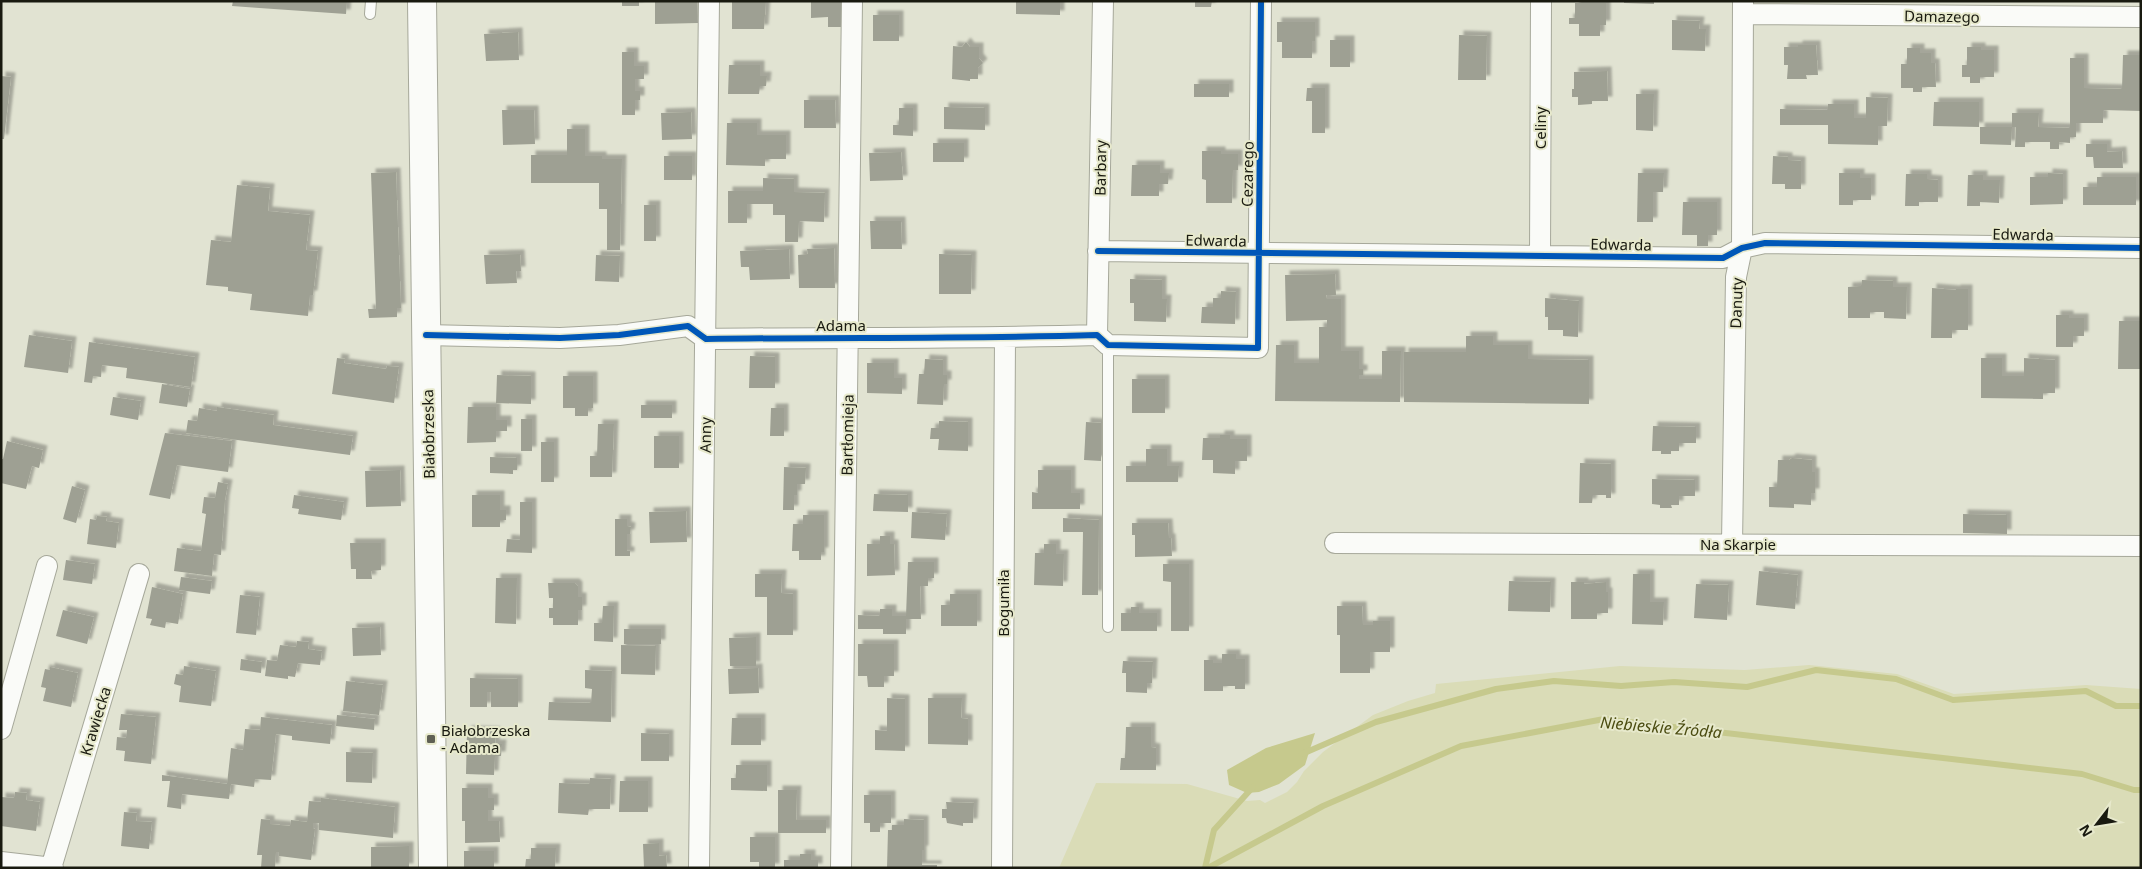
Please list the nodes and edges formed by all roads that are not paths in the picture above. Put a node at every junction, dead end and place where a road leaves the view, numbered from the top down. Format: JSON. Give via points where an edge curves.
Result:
{"nodes":[{"id":1,"x":371,"y":1,"type":"edge"},
{"id":2,"x":422,"y":1,"type":"edge"},
{"id":3,"x":709,"y":1,"type":"edge"},
{"id":4,"x":852,"y":1,"type":"edge"},
{"id":5,"x":1103,"y":1,"type":"edge"},
{"id":6,"x":1261,"y":1,"type":"edge"},
{"id":7,"x":1541,"y":1,"type":"edge"},
{"id":8,"x":1743,"y":8,"type":"edge"},
{"id":9,"x":370,"y":14,"type":"dead end"},
{"id":10,"x":2141,"y":18,"type":"edge"},
{"id":11,"x":1742,"y":248,"type":"junction"},
{"id":12,"x":2141,"y":248,"type":"edge"},
{"id":13,"x":1098,"y":251,"type":"junction"},
{"id":14,"x":1258,"y":254,"type":"junction"},
{"id":15,"x":1540,"y":256,"type":"junction"},
{"id":16,"x":426,"y":335,"type":"junction"},
{"id":17,"x":848,"y":337,"type":"junction"},
{"id":18,"x":1005,"y":338,"type":"junction"},
{"id":19,"x":706,"y":339,"type":"junction"},
{"id":20,"x":1102,"y":340,"type":"junction"},
{"id":21,"x":1258,"y":348,"type":"joint"},
{"id":22,"x":1335,"y":543,"type":"dead end"},
{"id":23,"x":1732,"y":544,"type":"junction"},
{"id":24,"x":2141,"y":546,"type":"edge"},
{"id":25,"x":48,"y":566,"type":"dead end"},
{"id":26,"x":139,"y":574,"type":"dead end"},
{"id":27,"x":1108,"y":627,"type":"dead end"},
{"id":28,"x":1,"y":729,"type":"edge"},
{"id":29,"x":1,"y":862,"type":"edge"},
{"id":30,"x":52,"y":868,"type":"edge"},
{"id":31,"x":433,"y":868,"type":"edge"},
{"id":32,"x":699,"y":868,"type":"edge"},
{"id":33,"x":841,"y":868,"type":"edge"},
{"id":34,"x":1002,"y":868,"type":"edge"}],
"edges":[{"from":1,"to":9,"type":"lane"},
{"from":2,"to":16,"type":"main road","name":"Białobrzeska"},
{"from":3,"to":19,"type":"street","name":"Anny"},
{"from":4,"to":17,"type":"street","name":"Bartłomieja"},
{"from":5,"to":13,"type":"street","name":"Barbary"},
{"from":6,"to":14,"type":"street","name":"Cezarego"},
{"from":7,"to":15,"type":"street","name":"Celiny"},
{"from":8,"to":10,"type":"street","name":"Damazego"},
{"from":8,"to":11,"type":"street","name":"Danuty"},
{"from":11,"to":12,"type":"street","name":"Edwarda","via":[[1765,243]]},
{"from":11,"to":15,"type":"street","name":"Edwarda","via":[[1723,258]]},
{"from":11,"to":23,"type":"street","name":"Danuty","via":[[1736,277]]},
{"from":13,"to":14,"type":"street","name":"Edwarda"},
{"from":13,"to":20,"type":"street","name":"Barbary"},
{"from":14,"to":15,"type":"street","name":"Edwarda"},
{"from":14,"to":21,"type":"street","name":"Cezarego"},
{"from":16,"to":19,"type":"street","via":[[560,338],[619,335],[688,326]]},
{"from":16,"to":31,"type":"main road","name":"Białobrzeska"},
{"from":17,"to":18,"type":"street","name":"Adama"},
{"from":17,"to":19,"type":"street","name":"Adama"},
{"from":17,"to":33,"type":"street","name":"Bartłomieja"},
{"from":18,"to":20,"type":"street","name":"Adama"},
{"from":18,"to":34,"type":"street","name":"Bogumiła"},
{"from":19,"to":32,"type":"street","name":"Anny"},
{"from":20,"to":21,"type":"street","name":"Adama"},
{"from":20,"to":27,"type":"lane"},
{"from":22,"to":23,"type":"street","name":"Na Skarpie"},
{"from":23,"to":24,"type":"street","name":"Na Skarpie"},
{"from":25,"to":28,"type":"street"},
{"from":26,"to":30,"type":"street","name":"Krawiecka"},
{"from":29,"to":30,"type":"street","name":"Krawiecka"}]}
